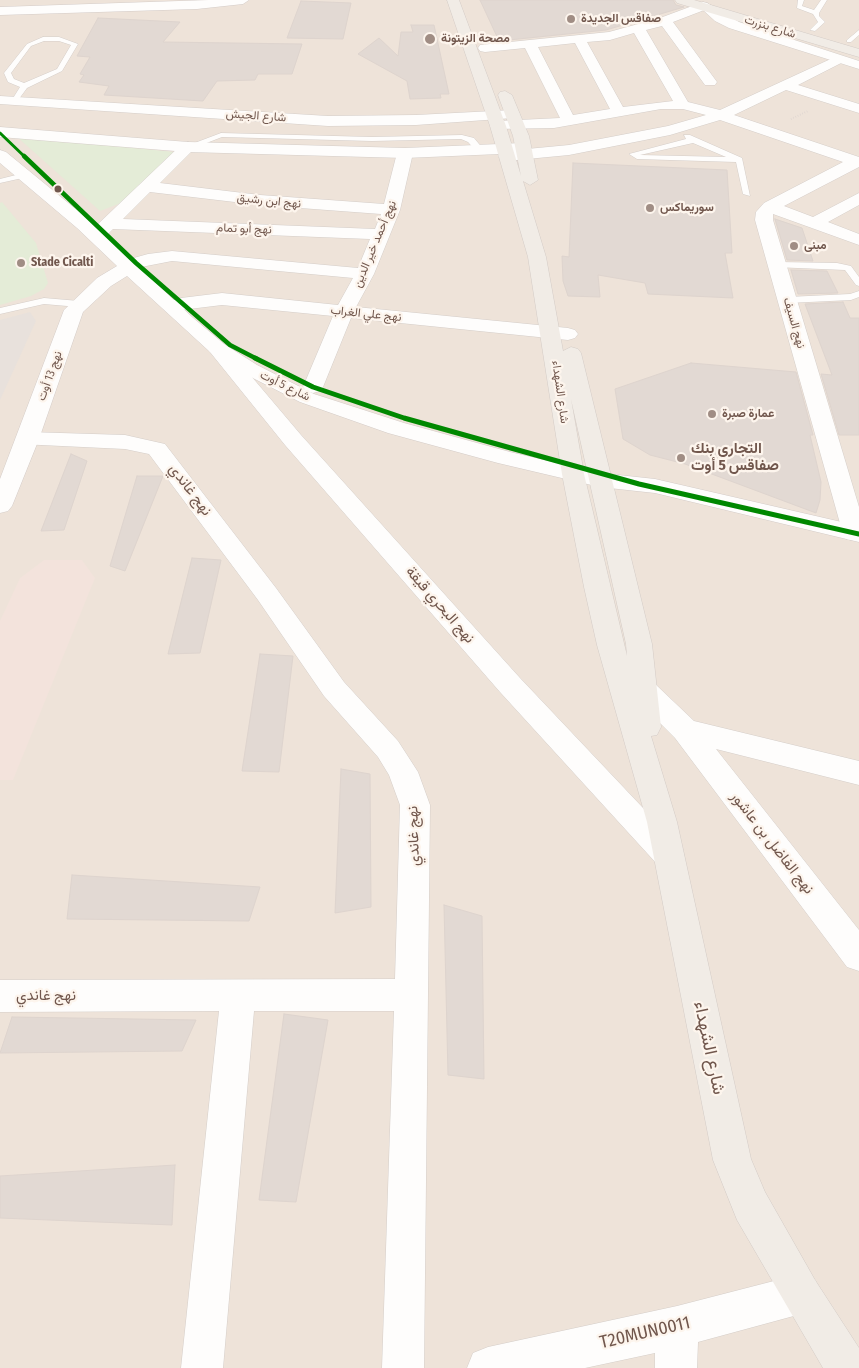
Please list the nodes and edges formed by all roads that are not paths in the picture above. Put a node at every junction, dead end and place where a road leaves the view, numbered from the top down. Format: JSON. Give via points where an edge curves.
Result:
{"nodes":[{"id":1,"x":172,"y":0,"type":"edge"},
{"id":2,"x":243,"y":0,"type":"edge"},
{"id":3,"x":681,"y":0,"type":"edge"},
{"id":4,"x":801,"y":0,"type":"edge"},
{"id":5,"x":824,"y":0,"type":"edge"},
{"id":6,"x":462,"y":3,"type":"edge"},
{"id":7,"x":706,"y":4,"type":"edge"},
{"id":8,"x":107,"y":5,"type":"junction"},
{"id":9,"x":0,"y":6,"type":"edge"},
{"id":10,"x":0,"y":11,"type":"edge"},
{"id":11,"x":816,"y":13,"type":"junction"},
{"id":12,"x":665,"y":21,"type":"junction"},
{"id":13,"x":639,"y":30,"type":"junction"},
{"id":14,"x":813,"y":30,"type":"junction"},
{"id":15,"x":859,"y":32,"type":"edge"},
{"id":16,"x":580,"y":41,"type":"junction"},
{"id":17,"x":854,"y":42,"type":"edge"},
{"id":18,"x":530,"y":45,"type":"junction"},
{"id":19,"x":485,"y":48,"type":"junction"},
{"id":20,"x":859,"y":53,"type":"edge"},
{"id":21,"x":840,"y":60,"type":"junction"},
{"id":22,"x":492,"y":65,"type":"dead end"},
{"id":23,"x":859,"y":66,"type":"edge"},
{"id":24,"x":499,"y":81,"type":"dead end"},
{"id":25,"x":710,"y":82,"type":"dead end"},
{"id":26,"x":24,"y":86,"type":"junction"},
{"id":27,"x":788,"y":86,"type":"junction"},
{"id":28,"x":7,"y":100,"type":"edge"},
{"id":29,"x":683,"y":105,"type":"junction"},
{"id":30,"x":859,"y":109,"type":"edge"},
{"id":31,"x":619,"y":113,"type":"junction"},
{"id":32,"x":721,"y":115,"type":"junction"},
{"id":33,"x":505,"y":120,"type":"junction"},
{"id":34,"x":569,"y":121,"type":"junction"},
{"id":35,"x":670,"y":130,"type":"junction"},
{"id":36,"x":0,"y":132,"type":"edge"},
{"id":37,"x":694,"y":140,"type":"junction"},
{"id":38,"x":188,"y":147,"type":"junction"},
{"id":39,"x":480,"y":150,"type":"junction"},
{"id":40,"x":514,"y":152,"type":"junction"},
{"id":41,"x":405,"y":153,"type":"junction"},
{"id":42,"x":0,"y":155,"type":"edge"},
{"id":43,"x":739,"y":160,"type":"junction"},
{"id":44,"x":858,"y":162,"type":"edge"},
{"id":45,"x":24,"y":175,"type":"junction"},
{"id":46,"x":0,"y":181,"type":"edge"},
{"id":47,"x":147,"y":187,"type":"junction"},
{"id":48,"x":747,"y":194,"type":"dead end"},
{"id":49,"x":859,"y":198,"type":"edge"},
{"id":50,"x":260,"y":200,"type":"junction"},
{"id":51,"x":770,"y":207,"type":"junction"},
{"id":52,"x":174,"y":209,"type":"junction"},
{"id":53,"x":391,"y":210,"type":"junction"},
{"id":54,"x":814,"y":223,"type":"junction"},
{"id":55,"x":105,"y":227,"type":"junction"},
{"id":56,"x":249,"y":229,"type":"junction"},
{"id":57,"x":380,"y":234,"type":"junction"},
{"id":58,"x":859,"y":240,"type":"edge"},
{"id":59,"x":132,"y":265,"type":"junction"},
{"id":60,"x":777,"y":265,"type":"junction"},
{"id":61,"x":365,"y":274,"type":"junction"},
{"id":62,"x":859,"y":283,"type":"edge"},
{"id":63,"x":859,"y":294,"type":"edge"},
{"id":64,"x":788,"y":300,"type":"junction"},
{"id":65,"x":79,"y":304,"type":"junction"},
{"id":66,"x":181,"y":304,"type":"junction"},
{"id":67,"x":0,"y":311,"type":"edge"},
{"id":68,"x":344,"y":312,"type":"junction"},
{"id":69,"x":560,"y":334,"type":"junction"},
{"id":70,"x":217,"y":348,"type":"junction"},
{"id":71,"x":313,"y":387,"type":"junction"},
{"id":72,"x":28,"y":439,"type":"junction"},
{"id":73,"x":835,"y":462,"type":"junction"},
{"id":74,"x":859,"y":464,"type":"edge"},
{"id":75,"x":572,"y":469,"type":"junction"},
{"id":76,"x":599,"y":476,"type":"junction"},
{"id":77,"x":0,"y":506,"type":"edge"},
{"id":78,"x":857,"y":534,"type":"edge"},
{"id":79,"x":644,"y":689,"type":"junction"},
{"id":80,"x":685,"y":730,"type":"junction"},
{"id":81,"x":859,"y":773,"type":"edge"},
{"id":82,"x":654,"y":788,"type":"junction"},
{"id":83,"x":668,"y":855,"type":"junction"},
{"id":84,"x":859,"y":956,"type":"edge"},
{"id":85,"x":238,"y":995,"type":"junction"},
{"id":86,"x":412,"y":995,"type":"junction"},
{"id":87,"x":0,"y":996,"type":"edge"},
{"id":88,"x":801,"y":1294,"type":"junction"},
{"id":89,"x":677,"y":1327,"type":"junction"},
{"id":90,"x":202,"y":1368,"type":"edge"},
{"id":91,"x":403,"y":1368,"type":"edge"},
{"id":92,"x":488,"y":1368,"type":"edge"},
{"id":93,"x":676,"y":1368,"type":"edge"},
{"id":94,"x":847,"y":1368,"type":"edge"}],
"edges":[{"from":1,"to":8,"type":"street"},
{"from":2,"to":8,"type":"street","via":[[197,5]]},
{"from":3,"to":7,"type":"main road","name":"شارع بنزرت"},
{"from":4,"to":11,"type":"lane","via":[[799,7]]},
{"from":5,"to":11,"type":"lane"},
{"from":6,"to":19,"type":"main road","name":"شارع الشهداء"},
{"from":6,"to":33,"type":"main road","name":"شارع الشهداء"},
{"from":7,"to":12,"type":"street"},
{"from":7,"to":14,"type":"main road","name":"شارع بنزرت"},
{"from":7,"to":20,"type":"main road","name":"شارع بنزرت"},
{"from":7,"to":21,"type":"street","via":[[720,18],[734,25]]},
{"from":8,"to":9,"type":"street"},
{"from":8,"to":10,"type":"street"},
{"from":11,"to":14,"type":"lane","via":[[822,22]]},
{"from":12,"to":13,"type":"street"},
{"from":12,"to":25,"type":"street"},
{"from":13,"to":16,"type":"street"},
{"from":13,"to":29,"type":"street"},
{"from":14,"to":17,"type":"main road","name":"شارع بنزرت"},
{"from":15,"to":17,"type":"lane"},
{"from":16,"to":18,"type":"street"},
{"from":16,"to":31,"type":"street"},
{"from":18,"to":19,"type":"street"},
{"from":18,"to":34,"type":"street"},
{"from":19,"to":22,"type":"main road","name":"شارع الشهداء"},
{"from":21,"to":23,"type":"street"},
{"from":21,"to":27,"type":"street"},
{"from":24,"to":33,"type":"main road","name":"شارع الشهداء"},
{"from":26,"to":26,"type":"lane","via":[[60,70],[75,44],[43,39],[29,45],[7,73],[11,80]]},
{"from":26,"to":28,"type":"lane"},
{"from":27,"to":30,"type":"street"},
{"from":27,"to":32,"type":"street"},
{"from":28,"to":33,"type":"street","name":"شارع الجيش","via":[[328,120]]},
{"from":29,"to":31,"type":"street","name":"شارع الجيش"},
{"from":29,"to":32,"type":"street","name":"شارع الجيش"},
{"from":31,"to":34,"type":"street","name":"شارع الجيش"},
{"from":32,"to":35,"type":"street"},
{"from":32,"to":44,"type":"street","name":"شارع الجيش"},
{"from":33,"to":34,"type":"street","name":"شارع الجيش"},
{"from":33,"to":40,"type":"main road","name":"شارع الشهداء"},
{"from":35,"to":37,"type":"lane"},
{"from":35,"to":40,"type":"street","via":[[569,150]]},
{"from":36,"to":38,"type":"street"},
{"from":36,"to":55,"type":"street","name":"شارع 5 أوت"},
{"from":37,"to":43,"type":"lane"},
{"from":37,"to":43,"type":"lane","via":[[633,154],[637,157]]},
{"from":38,"to":39,"type":"lane","via":[[221,135],[372,139],[462,137],[471,140]]},
{"from":38,"to":41,"type":"street"},
{"from":38,"to":47,"type":"street"},
{"from":39,"to":40,"type":"street"},
{"from":39,"to":41,"type":"street"},
{"from":40,"to":69,"type":"main road","name":"شارع الشهداء","via":[[537,257]]},
{"from":41,"to":53,"type":"street","name":"نهج أحمد خير الدين"},
{"from":42,"to":45,"type":"street","name":"شارع 5 أوت"},
{"from":43,"to":48,"type":"lane"},
{"from":44,"to":51,"type":"street"},
{"from":45,"to":46,"type":"lane"},
{"from":45,"to":59,"type":"street","name":"شارع 5 أوت"},
{"from":47,"to":52,"type":"street","name":"نهج ابن رشيق"},
{"from":47,"to":55,"type":"street"},
{"from":49,"to":54,"type":"street"},
{"from":50,"to":52,"type":"street","name":"نهج ابن رشيق"},
{"from":50,"to":53,"type":"street","name":"نهج ابن رشيق"},
{"from":50,"to":56,"type":"street"},
{"from":51,"to":54,"type":"street"},
{"from":51,"to":60,"type":"street","name":"نهج السيف","via":[[764,220]]},
{"from":52,"to":55,"type":"street","name":"نهج أبو تمام"},
{"from":52,"to":56,"type":"street","name":"نهج أبو تمام"},
{"from":53,"to":57,"type":"street","name":"نهج أحمد خير الدين"},
{"from":54,"to":58,"type":"street"},
{"from":55,"to":59,"type":"street","name":"شارع 5 أوت"},
{"from":56,"to":57,"type":"street","name":"نهج أبو تمام"},
{"from":57,"to":61,"type":"street","name":"نهج أحمد خير الدين"},
{"from":59,"to":61,"type":"street","name":"نهج 13 أوت","via":[[172,256]]},
{"from":59,"to":65,"type":"street","name":"نهج 13 أوت","via":[[104,282]]},
{"from":59,"to":66,"type":"street","name":"شارع 5 أوت"},
{"from":59,"to":70,"type":"street","name":"شارع 5 أوت"},
{"from":60,"to":62,"type":"lane","via":[[848,268]]},
{"from":60,"to":64,"type":"street","name":"نهج السيف"},
{"from":61,"to":68,"type":"street","name":"نهج أحمد خير الدين"},
{"from":63,"to":64,"type":"lane"},
{"from":64,"to":73,"type":"street","name":"نهج السيف"},
{"from":65,"to":67,"type":"lane","via":[[44,302]]},
{"from":65,"to":72,"type":"street","name":"نهج 13 أوت","via":[[74,310]]},
{"from":66,"to":68,"type":"street","name":"نهج علي الغراب","via":[[222,299]]},
{"from":66,"to":71,"type":"street","name":"شارع 5 أوت","via":[[230,345]]},
{"from":68,"to":69,"type":"street","name":"نهج علي الغراب"},
{"from":68,"to":71,"type":"street","name":"نهج أحمد خير الدين"},
{"from":69,"to":75,"type":"main road","name":"شارع الشهداء"},
{"from":69,"to":76,"type":"main road","name":"شارع الشهداء"},
{"from":70,"to":75,"type":"street","name":"شارع 5 أوت","via":[[307,398],[350,413],[448,443]]},
{"from":70,"to":83,"type":"street","name":"نهج البحري قيقة","via":[[292,440],[510,685]]},
{"from":71,"to":75,"type":"street","name":"شارع 5 أوت","via":[[396,416]]},
{"from":72,"to":77,"type":"street","name":"نهج 13 أوت"},
{"from":72,"to":86,"type":"street","name":"نهج غاندي","via":[[125,442],[157,450],[244,562],[334,689],[388,749],[403,772],[415,804]]},
{"from":73,"to":74,"type":"street"},
{"from":73,"to":78,"type":"street","name":"نهج السيف"},
{"from":75,"to":76,"type":"street","name":"شارع 5 أوت"},
{"from":75,"to":82,"type":"main road","name":"شارع الشهداء","via":[[610,645]]},
{"from":76,"to":78,"type":"street","name":"شارع 5 أوت"},
{"from":76,"to":79,"type":"main road","name":"شارع الشهداء","via":[[639,644]]},
{"from":79,"to":80,"type":"street","name":"نهج الفاضل بن عاشور"},
{"from":79,"to":82,"type":"main road","name":"شارع الشهداء"},
{"from":80,"to":81,"type":"street"},
{"from":80,"to":84,"type":"street","name":"نهج الفاضل بن عاشور"},
{"from":82,"to":83,"type":"main road","name":"شارع الشهداء"},
{"from":83,"to":88,"type":"main road","name":"شارع الشهداء","via":[[732,1160],[751,1206]]},
{"from":85,"to":86,"type":"street","name":"نهج غاندي"},
{"from":85,"to":87,"type":"street","name":"نهج غاندي"},
{"from":85,"to":90,"type":"street"},
{"from":86,"to":91,"type":"street"},
{"from":88,"to":89,"type":"street","name":"T20MUN0011"},
{"from":88,"to":94,"type":"main road","name":"شارع الشهداء"},
{"from":89,"to":92,"type":"street","name":"T20MUN0011"},
{"from":89,"to":93,"type":"street"}]}
